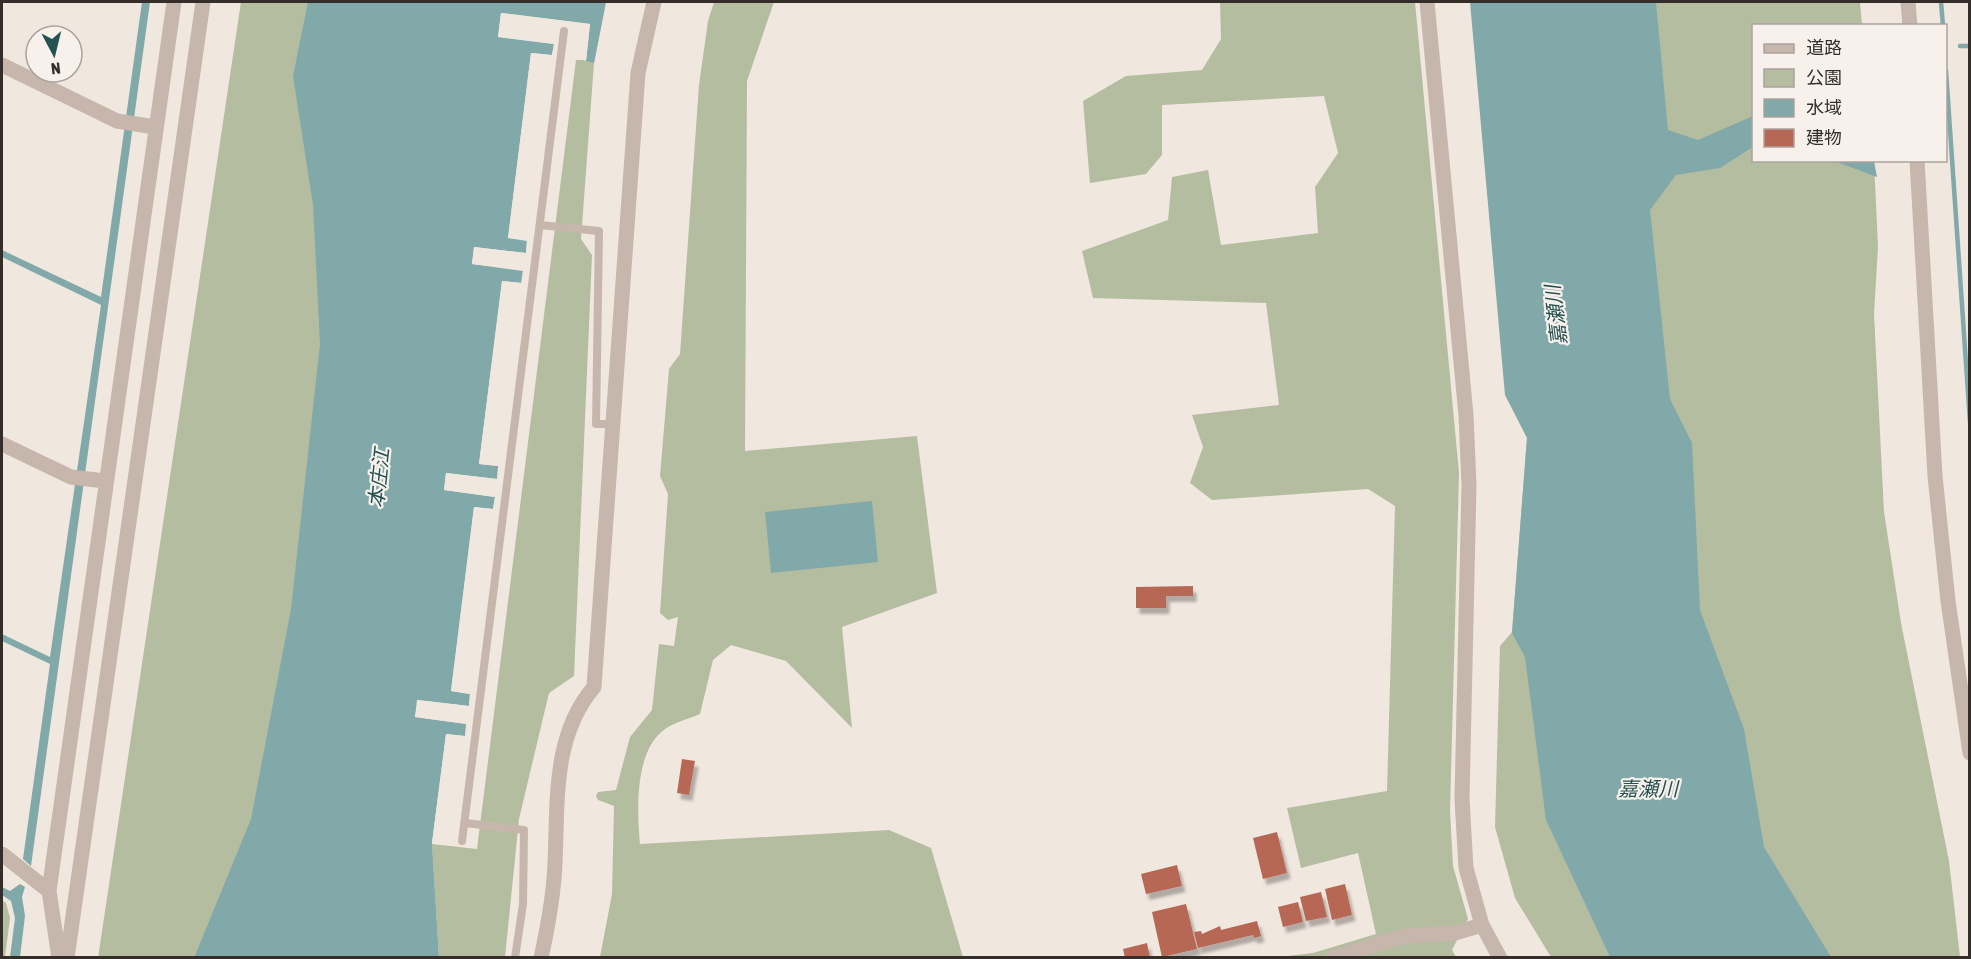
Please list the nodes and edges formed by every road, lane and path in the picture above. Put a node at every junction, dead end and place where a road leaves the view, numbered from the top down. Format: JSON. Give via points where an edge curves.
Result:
{"nodes":[{"id":1,"x":174,"y":2,"type":"edge"},
{"id":2,"x":202,"y":2,"type":"edge"},
{"id":3,"x":654,"y":2,"type":"edge"},
{"id":4,"x":1427,"y":2,"type":"edge"},
{"id":5,"x":1908,"y":2,"type":"edge"},
{"id":6,"x":1910,"y":24,"type":"edge"},
{"id":7,"x":564,"y":31,"type":"dead end"},
{"id":8,"x":2,"y":65,"type":"edge"},
{"id":9,"x":148,"y":126,"type":"junction"},
{"id":10,"x":1917,"y":162,"type":"edge"},
{"id":11,"x":540,"y":225,"type":"junction"},
{"id":12,"x":606,"y":424,"type":"dead end"},
{"id":13,"x":2,"y":444,"type":"edge"},
{"id":14,"x":98,"y":480,"type":"junction"},
{"id":15,"x":1970,"y":753,"type":"edge"},
{"id":16,"x":465,"y":823,"type":"junction"},
{"id":17,"x":462,"y":841,"type":"dead end"},
{"id":18,"x":2,"y":854,"type":"edge"},
{"id":19,"x":49,"y":891,"type":"junction"},
{"id":20,"x":1482,"y":925,"type":"junction"},
{"id":21,"x":59,"y":957,"type":"edge"},
{"id":22,"x":67,"y":957,"type":"edge"},
{"id":23,"x":516,"y":957,"type":"edge"},
{"id":24,"x":541,"y":957,"type":"edge"},
{"id":25,"x":1332,"y":957,"type":"edge"},
{"id":26,"x":1500,"y":957,"type":"edge"}],
"edges":[{"from":1,"to":9,"type":"street"},
{"from":2,"to":22,"type":"street"},
{"from":3,"to":24,"type":"street","via":[[638,73],[594,687],[573,717],[565,740],[555,807],[552,911]]},
{"from":4,"to":20,"type":"street","via":[[1470,485],[1462,799],[1466,868]]},
{"from":5,"to":6,"type":"street"},
{"from":7,"to":11,"type":"lane"},
{"from":8,"to":9,"type":"street","via":[[117,121]]},
{"from":9,"to":14,"type":"street"},
{"from":10,"to":15,"type":"street","via":[[1935,476]]},
{"from":11,"to":12,"type":"lane","via":[[599,231],[596,424]]},
{"from":11,"to":16,"type":"lane"},
{"from":13,"to":14,"type":"street","via":[[71,477]]},
{"from":14,"to":19,"type":"street"},
{"from":16,"to":17,"type":"lane"},
{"from":16,"to":23,"type":"lane","via":[[524,830],[523,904]]},
{"from":18,"to":19,"type":"street"},
{"from":19,"to":21,"type":"street"},
{"from":20,"to":25,"type":"street","via":[[1455,933],[1404,936]]},
{"from":20,"to":26,"type":"street"}]}
